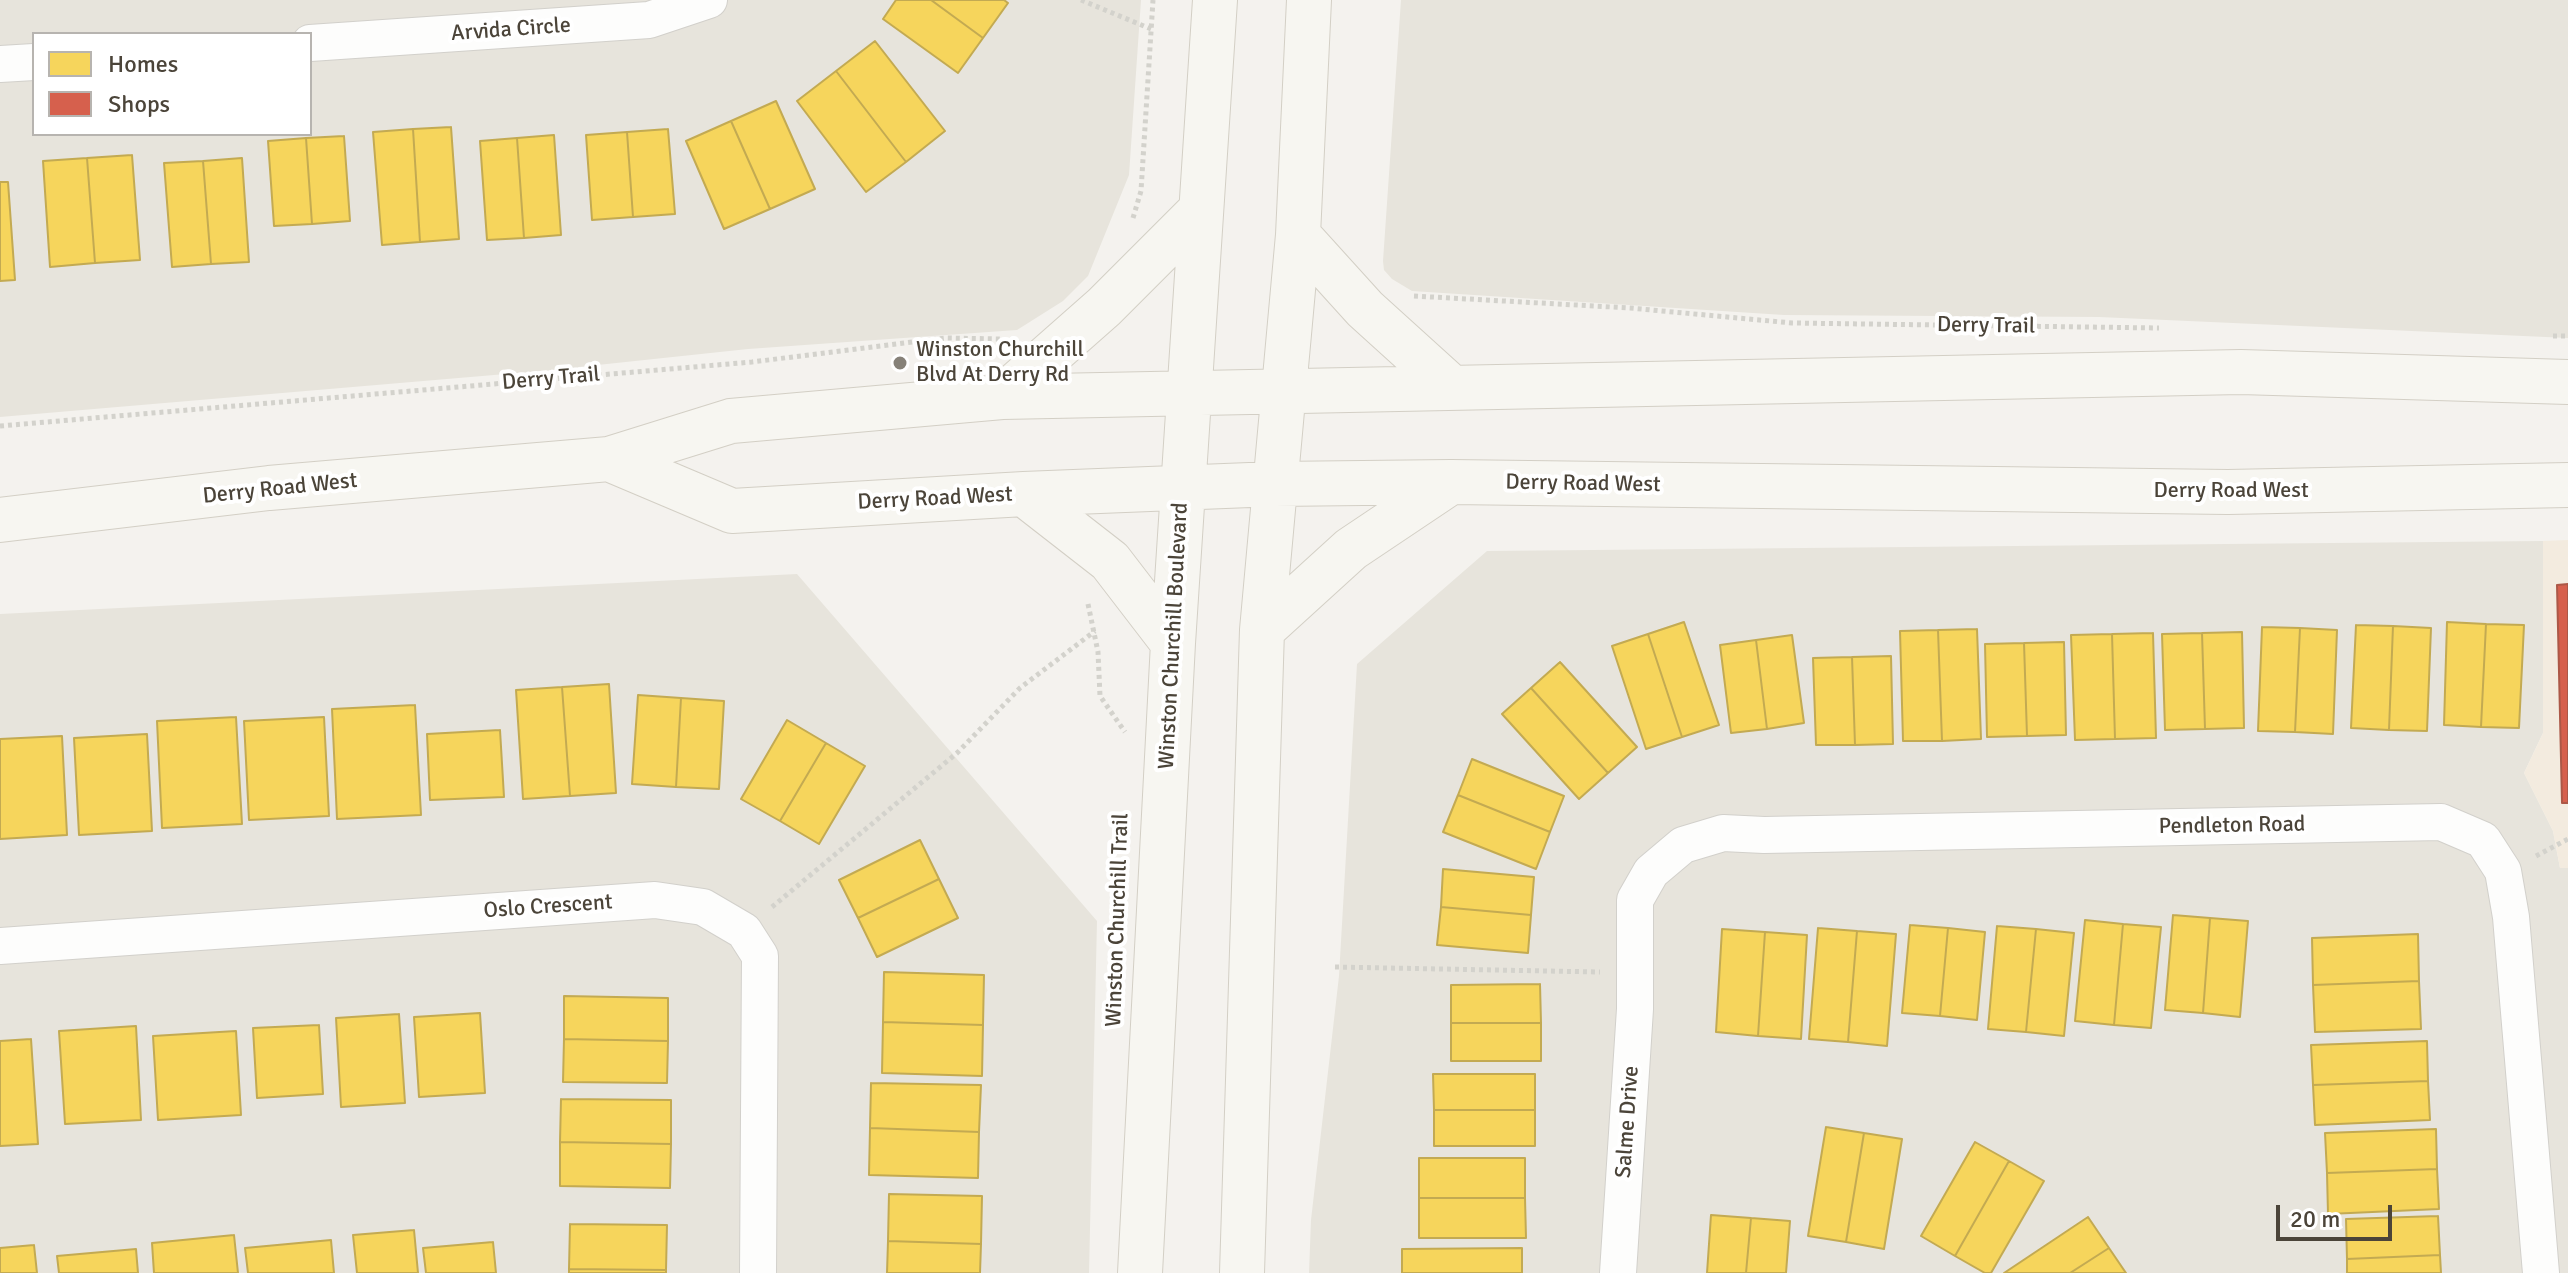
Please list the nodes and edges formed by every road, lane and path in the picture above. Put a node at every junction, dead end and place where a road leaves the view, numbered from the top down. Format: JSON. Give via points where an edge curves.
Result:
{"nodes":[{"id":1,"x":709,"y":0,"type":"edge"},
{"id":2,"x":1081,"y":0,"type":"edge"},
{"id":3,"x":1153,"y":0,"type":"edge"},
{"id":4,"x":1215,"y":0,"type":"edge"},
{"id":5,"x":1309,"y":0,"type":"edge"},
{"id":6,"x":1151,"y":29,"type":"junction"},
{"id":7,"x":312,"y":43,"type":"edge"},
{"id":8,"x":32,"y":62,"type":"edge"},
{"id":9,"x":0,"y":64,"type":"edge"},
{"id":10,"x":1199,"y":212,"type":"junction"},
{"id":11,"x":1132,"y":221,"type":"dead end"},
{"id":12,"x":1298,"y":235,"type":"junction"},
{"id":13,"x":1404,"y":295,"type":"dead end"},
{"id":14,"x":2169,"y":329,"type":"dead end"},
{"id":15,"x":2537,"y":336,"type":"dead end"},
{"id":16,"x":2568,"y":336,"type":"edge"},
{"id":17,"x":1011,"y":338,"type":"dead end"},
{"id":18,"x":2568,"y":382,"type":"edge"},
{"id":19,"x":1450,"y":386,"type":"junction"},
{"id":20,"x":1284,"y":390,"type":"junction"},
{"id":21,"x":1188,"y":394,"type":"junction"},
{"id":22,"x":1002,"y":397,"type":"junction"},
{"id":23,"x":0,"y":426,"type":"edge"},
{"id":24,"x":609,"y":459,"type":"junction"},
{"id":25,"x":1451,"y":482,"type":"junction"},
{"id":26,"x":1275,"y":484,"type":"junction"},
{"id":27,"x":2568,"y":485,"type":"edge"},
{"id":28,"x":1182,"y":489,"type":"junction"},
{"id":29,"x":1024,"y":494,"type":"junction"},
{"id":30,"x":0,"y":520,"type":"edge"},
{"id":31,"x":1086,"y":593,"type":"dead end"},
{"id":32,"x":1262,"y":630,"type":"junction"},
{"id":33,"x":1095,"y":631,"type":"junction"},
{"id":34,"x":1173,"y":643,"type":"junction"},
{"id":35,"x":1125,"y":746,"type":"dead end"},
{"id":36,"x":744,"y":931,"type":"junction"},
{"id":37,"x":0,"y":946,"type":"edge"},
{"id":38,"x":1335,"y":967,"type":"dead end"},
{"id":39,"x":1633,"y":970,"type":"junction"},
{"id":40,"x":758,"y":1273,"type":"edge"},
{"id":41,"x":1140,"y":1273,"type":"edge"},
{"id":42,"x":1242,"y":1273,"type":"edge"},
{"id":43,"x":1618,"y":1273,"type":"edge"},
{"id":44,"x":2541,"y":1273,"type":"edge"}],
"edges":[{"from":1,"to":7,"type":"street","name":"Arvida Circle","via":[[649,20]]},
{"from":2,"to":6,"type":"path"},
{"from":3,"to":6,"type":"path"},
{"from":4,"to":10,"type":"main road","name":"Winston Churchill Boulevard"},
{"from":5,"to":12,"type":"main road"},
{"from":6,"to":11,"type":"path","via":[[1141,191]]},
{"from":8,"to":9,"type":"street"},
{"from":10,"to":21,"type":"main road","name":"Winston Churchill Boulevard"},
{"from":10,"to":22,"type":"main road","via":[[1104,307]]},
{"from":12,"to":19,"type":"main road","via":[[1365,309]]},
{"from":12,"to":20,"type":"main road"},
{"from":13,"to":14,"type":"path","name":"Derry Trail","via":[[1792,323]]},
{"from":15,"to":16,"type":"path"},
{"from":17,"to":23,"type":"path","name":"Derry Trail","via":[[905,341],[752,362]]},
{"from":18,"to":19,"type":"main road","name":"Derry Road West","via":[[2241,372]]},
{"from":19,"to":20,"type":"main road","name":"Derry Road West"},
{"from":20,"to":21,"type":"main road","name":"Derry Road West"},
{"from":20,"to":26,"type":"main road"},
{"from":21,"to":22,"type":"main road","name":"Derry Road West"},
{"from":21,"to":28,"type":"main road","name":"Winston Churchill Boulevard"},
{"from":22,"to":24,"type":"main road","name":"Derry Road West","via":[[731,421]]},
{"from":24,"to":29,"type":"main road","name":"Derry Road West","via":[[732,511]]},
{"from":24,"to":30,"type":"main road","name":"Derry Road West","via":[[269,488]]},
{"from":25,"to":26,"type":"main road","name":"Derry Road West"},
{"from":25,"to":27,"type":"main road","name":"Derry Road West","via":[[2228,492]]},
{"from":25,"to":32,"type":"main road","via":[[1351,549]]},
{"from":26,"to":28,"type":"main road","name":"Derry Road West"},
{"from":26,"to":32,"type":"main road"},
{"from":28,"to":29,"type":"main road","name":"Derry Road West"},
{"from":28,"to":34,"type":"main road","name":"Winston Churchill Boulevard"},
{"from":29,"to":34,"type":"main road","via":[[1110,561]]},
{"from":31,"to":33,"type":"path"},
{"from":32,"to":42,"type":"main road"},
{"from":33,"to":35,"type":"path","via":[[1100,696],[1125,730]]},
{"from":33,"to":36,"type":"path","via":[[1020,688],[957,753]]},
{"from":34,"to":41,"type":"main road","name":"Winston Churchill Boulevard"},
{"from":36,"to":37,"type":"street","name":"Oslo Crescent","via":[[703,907],[655,900]]},
{"from":36,"to":40,"type":"street","via":[[760,956]]},
{"from":38,"to":39,"type":"path"},
{"from":39,"to":43,"type":"street","name":"Salme Drive"},
{"from":39,"to":44,"type":"street","name":"Pendleton Road","via":[[1635,900],[1651,872],[1683,845],[1723,833],[2441,822],[2483,840],[2503,871]]}]}
